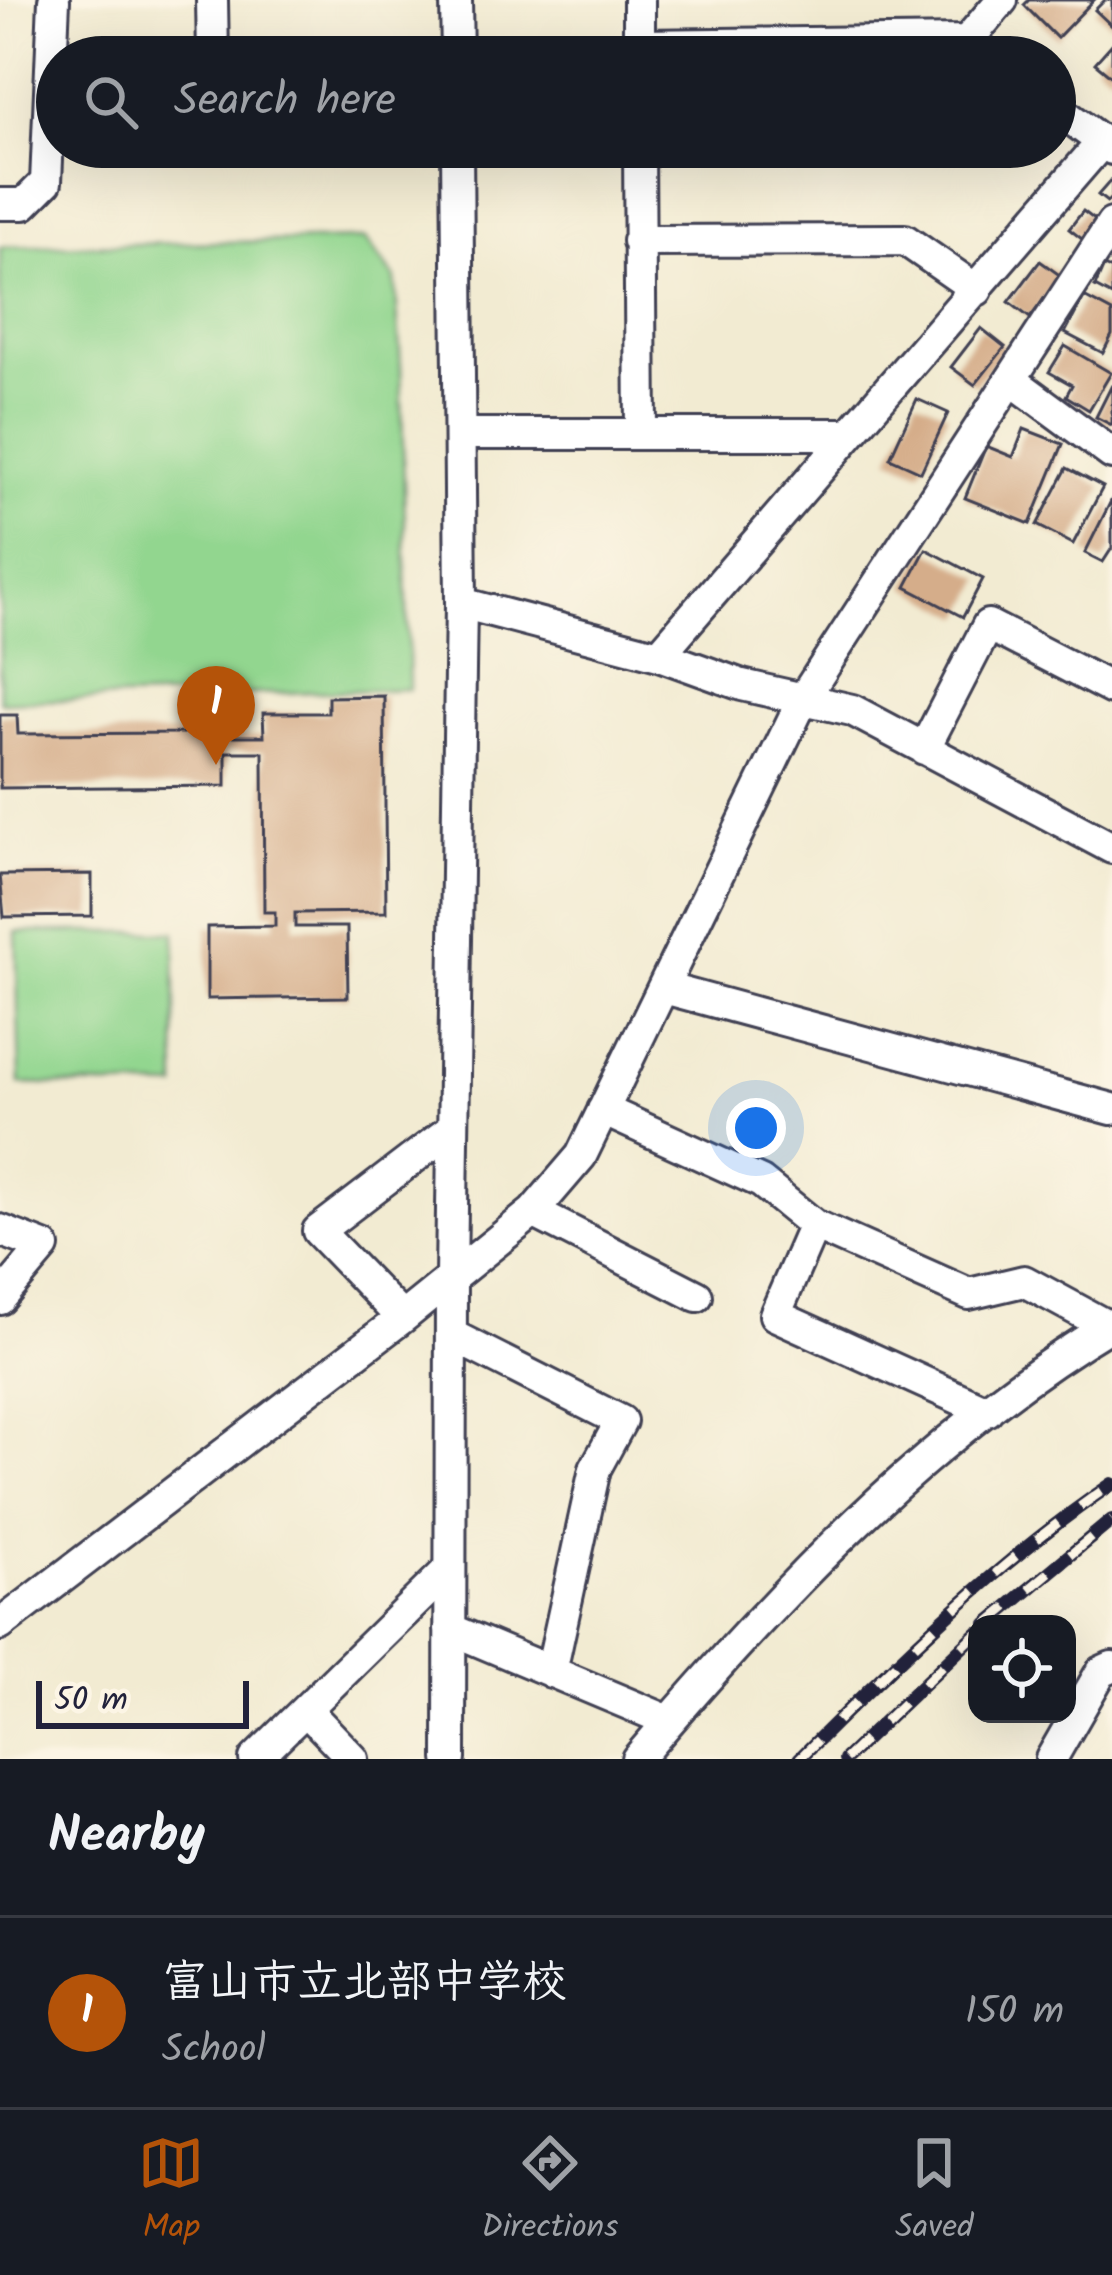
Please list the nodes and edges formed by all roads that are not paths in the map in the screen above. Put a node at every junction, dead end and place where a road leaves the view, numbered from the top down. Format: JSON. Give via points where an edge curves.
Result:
{"nodes":[{"id":1,"x":55,"y":0,"type":"edge"},
{"id":2,"x":212,"y":0,"type":"edge"},
{"id":3,"x":456,"y":0,"type":"edge"},
{"id":4,"x":639,"y":0,"type":"edge"},
{"id":5,"x":1002,"y":0,"type":"edge"},
{"id":6,"x":54,"y":36,"type":"edge"},
{"id":7,"x":213,"y":36,"type":"edge"},
{"id":8,"x":457,"y":36,"type":"edge"},
{"id":9,"x":639,"y":36,"type":"edge"},
{"id":10,"x":984,"y":36,"type":"edge"},
{"id":11,"x":1076,"y":122,"type":"edge"},
{"id":12,"x":1107,"y":145,"type":"edge"},
{"id":13,"x":47,"y":168,"type":"edge"},
{"id":14,"x":457,"y":168,"type":"edge"},
{"id":15,"x":639,"y":168,"type":"edge"},
{"id":16,"x":0,"y":204,"type":"edge"},
{"id":17,"x":1112,"y":224,"type":"edge"},
{"id":18,"x":638,"y":241,"type":"junction"},
{"id":19,"x":977,"y":290,"type":"junction"},
{"id":20,"x":1012,"y":381,"type":"junction"},
{"id":21,"x":460,"y":434,"type":"junction"},
{"id":22,"x":641,"y":434,"type":"junction"},
{"id":23,"x":850,"y":434,"type":"junction"},
{"id":24,"x":1112,"y":454,"type":"edge"},
{"id":25,"x":460,"y":603,"type":"junction"},
{"id":26,"x":659,"y":655,"type":"junction"},
{"id":27,"x":1112,"y":689,"type":"edge"},
{"id":28,"x":802,"y":699,"type":"junction"},
{"id":29,"x":925,"y":748,"type":"junction"},
{"id":30,"x":1112,"y":848,"type":"edge"},
{"id":31,"x":664,"y":988,"type":"junction"},
{"id":32,"x":1112,"y":1109,"type":"edge"},
{"id":33,"x":603,"y":1110,"type":"junction"},
{"id":34,"x":453,"y":1128,"type":"junction"},
{"id":35,"x":533,"y":1212,"type":"junction"},
{"id":36,"x":814,"y":1225,"type":"junction"},
{"id":37,"x":0,"y":1230,"type":"edge"},
{"id":38,"x":451,"y":1276,"type":"junction"},
{"id":39,"x":698,"y":1296,"type":"dead end"},
{"id":40,"x":0,"y":1299,"type":"edge"},
{"id":41,"x":402,"y":1318,"type":"junction"},
{"id":42,"x":1110,"y":1325,"type":"edge"},
{"id":43,"x":451,"y":1335,"type":"junction"},
{"id":44,"x":987,"y":1412,"type":"junction"},
{"id":45,"x":449,"y":1569,"type":"junction"},
{"id":46,"x":0,"y":1624,"type":"edge"},
{"id":47,"x":450,"y":1629,"type":"junction"},
{"id":48,"x":1112,"y":1667,"type":"edge"},
{"id":49,"x":551,"y":1672,"type":"junction"},
{"id":50,"x":306,"y":1710,"type":"junction"},
{"id":51,"x":669,"y":1721,"type":"junction"},
{"id":52,"x":255,"y":1759,"type":"edge"},
{"id":53,"x":353,"y":1759,"type":"edge"},
{"id":54,"x":450,"y":1759,"type":"edge"},
{"id":55,"x":637,"y":1759,"type":"edge"},
{"id":56,"x":1052,"y":1759,"type":"edge"}],
"edges":[{"from":1,"to":6,"type":"street"},
{"from":2,"to":7,"type":"street"},
{"from":3,"to":8,"type":"street"},
{"from":4,"to":9,"type":"street"},
{"from":5,"to":10,"type":"street"},
{"from":11,"to":12,"type":"street"},
{"from":12,"to":19,"type":"street"},
{"from":13,"to":16,"type":"street","via":[[46,182],[24,204]]},
{"from":14,"to":21,"type":"street"},
{"from":15,"to":18,"type":"street"},
{"from":17,"to":20,"type":"street"},
{"from":18,"to":19,"type":"street","via":[[905,240]]},
{"from":18,"to":22,"type":"street"},
{"from":19,"to":23,"type":"street"},
{"from":20,"to":24,"type":"street"},
{"from":20,"to":28,"type":"street"},
{"from":21,"to":22,"type":"street"},
{"from":21,"to":25,"type":"street"},
{"from":22,"to":23,"type":"street"},
{"from":23,"to":26,"type":"street"},
{"from":25,"to":26,"type":"street"},
{"from":25,"to":34,"type":"street"},
{"from":26,"to":28,"type":"street"},
{"from":27,"to":29,"type":"street","via":[[988,625]]},
{"from":28,"to":29,"type":"street","via":[[852,710]]},
{"from":28,"to":31,"type":"street"},
{"from":29,"to":30,"type":"street"},
{"from":31,"to":32,"type":"street"},
{"from":31,"to":33,"type":"street"},
{"from":33,"to":35,"type":"street","via":[[581,1156]]},
{"from":33,"to":36,"type":"street","via":[[761,1182]]},
{"from":34,"to":38,"type":"street"},
{"from":34,"to":41,"type":"street","via":[[318,1231]]},
{"from":35,"to":38,"type":"street"},
{"from":35,"to":39,"type":"street"},
{"from":36,"to":42,"type":"street","via":[[969,1294],[1024,1281]]},
{"from":36,"to":44,"type":"street","via":[[775,1315]]},
{"from":37,"to":40,"type":"street","via":[[44,1247]]},
{"from":38,"to":41,"type":"street"},
{"from":38,"to":43,"type":"street"},
{"from":41,"to":46,"type":"street"},
{"from":42,"to":44,"type":"street"},
{"from":43,"to":45,"type":"street"},
{"from":43,"to":49,"type":"street","via":[[621,1421],[595,1469]]},
{"from":44,"to":51,"type":"street","via":[[784,1591]]},
{"from":45,"to":47,"type":"street"},
{"from":45,"to":50,"type":"street"},
{"from":47,"to":49,"type":"street"},
{"from":47,"to":54,"type":"street"},
{"from":48,"to":56,"type":"street","via":[[1101,1672]]},
{"from":49,"to":51,"type":"street"},
{"from":50,"to":52,"type":"street"},
{"from":50,"to":53,"type":"street"},
{"from":51,"to":55,"type":"street"}]}
